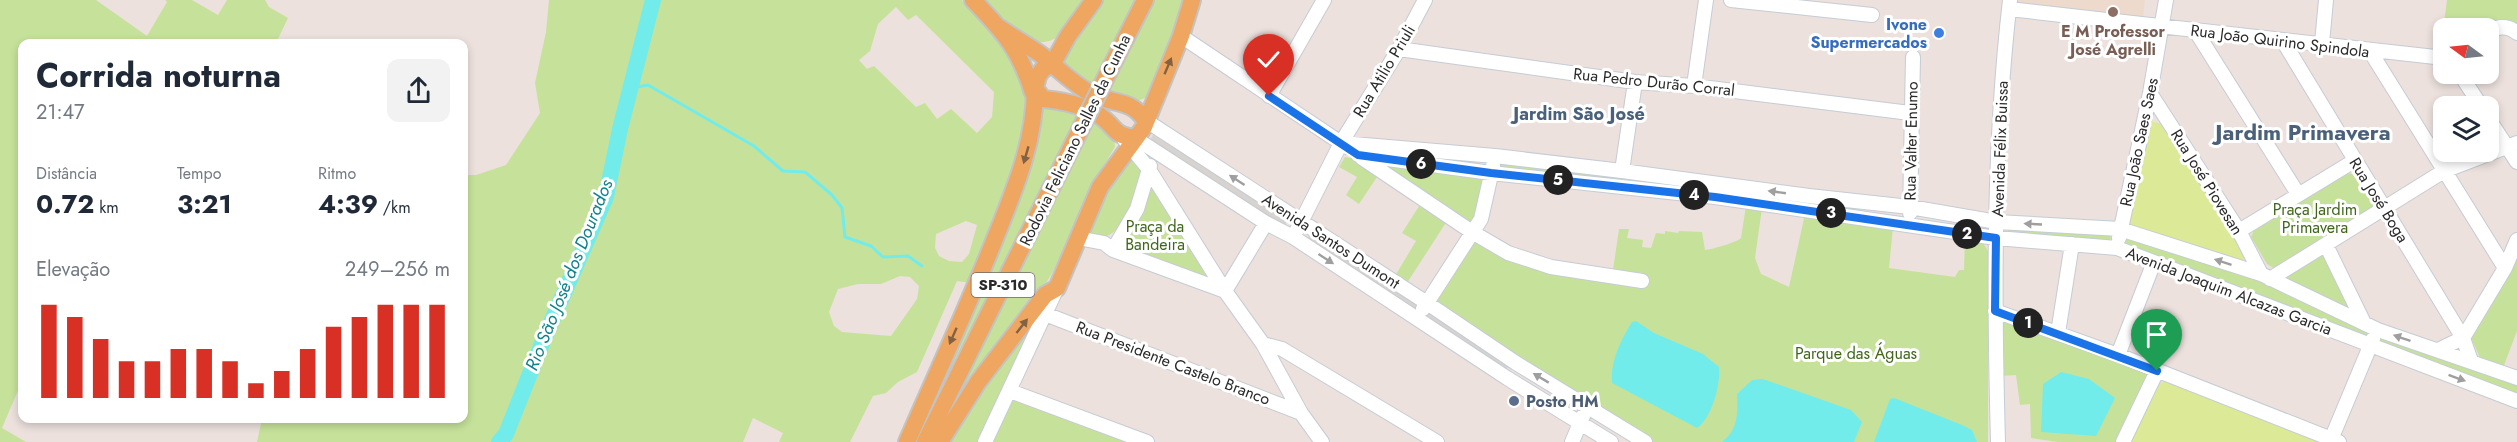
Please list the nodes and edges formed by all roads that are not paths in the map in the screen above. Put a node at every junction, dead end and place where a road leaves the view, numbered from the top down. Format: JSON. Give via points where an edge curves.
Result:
{"nodes":[{"id":1,"x":973,"y":0,"type":"edge"},
{"id":2,"x":1094,"y":0,"type":"edge"},
{"id":3,"x":1144,"y":0,"type":"edge"},
{"id":4,"x":1324,"y":0,"type":"edge"},
{"id":5,"x":1425,"y":0,"type":"edge"},
{"id":6,"x":1706,"y":0,"type":"edge"},
{"id":7,"x":1731,"y":0,"type":"edge"},
{"id":8,"x":2166,"y":0,"type":"edge"},
{"id":9,"x":2326,"y":0,"type":"edge"},
{"id":10,"x":1193,"y":3,"type":"edge"},
{"id":11,"x":2010,"y":4,"type":"edge"},
{"id":12,"x":1872,"y":15,"type":"dead end"},
{"id":13,"x":2162,"y":27,"type":"junction"},
{"id":14,"x":2499,"y":27,"type":"edge"},
{"id":15,"x":1000,"y":28,"type":"junction"},
{"id":16,"x":2195,"y":30,"type":"junction"},
{"id":17,"x":2517,"y":33,"type":"edge"},
{"id":18,"x":1068,"y":36,"type":"junction"},
{"id":19,"x":1181,"y":36,"type":"junction"},
{"id":20,"x":2283,"y":41,"type":"junction"},
{"id":21,"x":2322,"y":43,"type":"junction"},
{"id":22,"x":1029,"y":47,"type":"junction"},
{"id":23,"x":1399,"y":49,"type":"junction"},
{"id":24,"x":2370,"y":51,"type":"junction"},
{"id":25,"x":1913,"y":57,"type":"dead end"},
{"id":26,"x":2433,"y":57,"type":"edge"},
{"id":27,"x":1052,"y":65,"type":"junction"},
{"id":28,"x":1635,"y":82,"type":"junction"},
{"id":29,"x":1694,"y":86,"type":"junction"},
{"id":30,"x":2150,"y":93,"type":"junction"},
{"id":31,"x":1039,"y":95,"type":"junction"},
{"id":32,"x":1269,"y":96,"type":"junction"},
{"id":33,"x":1910,"y":113,"type":"junction"},
{"id":34,"x":1145,"y":120,"type":"junction"},
{"id":35,"x":2499,"y":130,"type":"edge"},
{"id":36,"x":1128,"y":139,"type":"junction"},
{"id":37,"x":1341,"y":143,"type":"junction"},
{"id":38,"x":2512,"y":145,"type":"edge"},
{"id":39,"x":1159,"y":155,"type":"junction"},
{"id":40,"x":1358,"y":155,"type":"junction"},
{"id":41,"x":1495,"y":156,"type":"junction"},
{"id":42,"x":2354,"y":161,"type":"junction"},
{"id":43,"x":2517,"y":162,"type":"edge"},
{"id":44,"x":1148,"y":168,"type":"junction"},
{"id":45,"x":1622,"y":171,"type":"junction"},
{"id":46,"x":2444,"y":171,"type":"junction"},
{"id":47,"x":1491,"y":173,"type":"junction"},
{"id":48,"x":2298,"y":194,"type":"junction"},
{"id":49,"x":1807,"y":203,"type":"junction"},
{"id":50,"x":2385,"y":206,"type":"junction"},
{"id":51,"x":1910,"y":207,"type":"junction"},
{"id":52,"x":1997,"y":222,"type":"junction"},
{"id":53,"x":1301,"y":223,"type":"junction"},
{"id":54,"x":1266,"y":224,"type":"junction"},
{"id":55,"x":1909,"y":224,"type":"junction"},
{"id":56,"x":2120,"y":229,"type":"junction"},
{"id":57,"x":2240,"y":231,"type":"junction"},
{"id":58,"x":1472,"y":232,"type":"junction"},
{"id":59,"x":1293,"y":237,"type":"junction"},
{"id":60,"x":1078,"y":238,"type":"junction"},
{"id":61,"x":1996,"y":238,"type":"junction"},
{"id":62,"x":2517,"y":240,"type":"edge"},
{"id":63,"x":2072,"y":244,"type":"junction"},
{"id":64,"x":2326,"y":245,"type":"junction"},
{"id":65,"x":2117,"y":248,"type":"junction"},
{"id":66,"x":1113,"y":250,"type":"junction"},
{"id":67,"x":2154,"y":262,"type":"junction"},
{"id":68,"x":2505,"y":268,"type":"junction"},
{"id":69,"x":2265,"y":277,"type":"junction"},
{"id":70,"x":1642,"y":280,"type":"dead end"},
{"id":71,"x":1057,"y":288,"type":"junction"},
{"id":72,"x":1225,"y":291,"type":"junction"},
{"id":73,"x":1427,"y":303,"type":"junction"},
{"id":74,"x":1995,"y":311,"type":"junction"},
{"id":75,"x":1045,"y":314,"type":"junction"},
{"id":76,"x":1417,"y":318,"type":"junction"},
{"id":77,"x":2364,"y":322,"type":"junction"},
{"id":78,"x":2378,"y":330,"type":"junction"},
{"id":79,"x":2058,"y":333,"type":"junction"},
{"id":80,"x":2463,"y":338,"type":"junction"},
{"id":81,"x":1263,"y":344,"type":"junction"},
{"id":82,"x":2370,"y":345,"type":"junction"},
{"id":83,"x":2438,"y":350,"type":"junction"},
{"id":84,"x":2118,"y":355,"type":"junction"},
{"id":85,"x":2470,"y":361,"type":"junction"},
{"id":86,"x":1516,"y":363,"type":"junction"},
{"id":87,"x":2157,"y":371,"type":"junction"},
{"id":88,"x":1508,"y":378,"type":"junction"},
{"id":89,"x":2517,"y":378,"type":"edge"},
{"id":90,"x":1010,"y":391,"type":"junction"},
{"id":91,"x":2517,"y":401,"type":"edge"},
{"id":92,"x":1588,"y":406,"type":"junction"},
{"id":93,"x":1301,"y":413,"type":"junction"},
{"id":94,"x":1580,"y":423,"type":"junction"},
{"id":95,"x":2333,"y":441,"type":"edge"},
{"id":96,"x":907,"y":442,"type":"edge"},
{"id":97,"x":925,"y":442,"type":"edge"},
{"id":98,"x":940,"y":442,"type":"edge"},
{"id":99,"x":985,"y":442,"type":"edge"},
{"id":100,"x":1147,"y":442,"type":"edge"},
{"id":101,"x":1322,"y":442,"type":"edge"},
{"id":102,"x":1437,"y":442,"type":"edge"},
{"id":103,"x":1572,"y":442,"type":"edge"},
{"id":104,"x":1611,"y":442,"type":"edge"},
{"id":105,"x":1645,"y":442,"type":"edge"},
{"id":106,"x":1998,"y":442,"type":"edge"},
{"id":107,"x":2123,"y":442,"type":"edge"}],
"edges":[{"from":1,"to":15,"type":"main road"},
{"from":2,"to":18,"type":"main road"},
{"from":3,"to":97,"type":"main road","name":"Rodovia Feliciano Salles da Cunha","number":"SP-310","bridge":true},
{"from":4,"to":32,"type":"street"},
{"from":5,"to":23,"type":"street","name":"Rua Atilio Priuli"},
{"from":6,"to":29,"type":"street"},
{"from":7,"to":12,"type":"street"},
{"from":8,"to":13,"type":"street","name":"Rua João Saes Saes"},
{"from":9,"to":21,"type":"street"},
{"from":10,"to":19,"type":"main road"},
{"from":11,"to":13,"type":"street","name":"Rua João Quirino Spindola"},
{"from":11,"to":52,"type":"street","name":"Avenida Félix Buissa","via":[[2003,62]]},
{"from":13,"to":16,"type":"street","name":"Rua João Quirino Spindola"},
{"from":13,"to":30,"type":"street","name":"Rua João Saes Saes"},
{"from":14,"to":17,"type":"street","via":[[2512,28]]},
{"from":15,"to":22,"type":"main road"},
{"from":15,"to":31,"type":"main road","via":[[1021,58]]},
{"from":16,"to":20,"type":"street","name":"Rua João Quirino Spindola"},
{"from":16,"to":48,"type":"street"},
{"from":18,"to":22,"type":"main road","via":[[1054,44]]},
{"from":18,"to":27,"type":"main road"},
{"from":19,"to":32,"type":"street"},
{"from":34,"to":19,"type":"main road","one_way":true},
{"from":20,"to":21,"type":"street","name":"Rua João Quirino Spindola"},
{"from":20,"to":42,"type":"street","name":"Rua José Boga"},
{"from":21,"to":24,"type":"street","name":"Rua João Quirino Spindola"},
{"from":22,"to":27,"type":"main road"},
{"from":23,"to":28,"type":"street","name":"Rua Pedro Durão Corral"},
{"from":23,"to":37,"type":"street","name":"Rua Atilio Priuli"},
{"from":24,"to":26,"type":"street","name":"Rua João Quirino Spindola"},
{"from":24,"to":46,"type":"street"},
{"from":25,"to":33,"type":"street","name":"Rua Valter Enumo"},
{"from":27,"to":31,"type":"main road","via":[[1038,76]]},
{"from":27,"to":34,"type":"main road","via":[[1094,95],[1138,109]]},
{"from":28,"to":29,"type":"street","name":"Rua Pedro Durão Corral"},
{"from":28,"to":45,"type":"street"},
{"from":29,"to":33,"type":"street","name":"Rua Pedro Durão Corral"},
{"from":30,"to":56,"type":"street","name":"Rua João Saes Saes"},
{"from":30,"to":57,"type":"street","name":"Rua José Piovesan"},
{"from":31,"to":36,"type":"main road","via":[[1079,106],[1104,119]]},
{"from":31,"to":96,"type":"main road","one_way":true,"via":[[1022,171]]},
{"from":32,"to":37,"type":"street"},
{"from":33,"to":51,"type":"street","name":"Rua Valter Enumo"},
{"from":34,"to":36,"type":"main road","via":[[1144,127]]},
{"from":53,"to":34,"type":"street","name":"Avenida Santos Dumont","one_way":true},
{"from":35,"to":38,"type":"street"},
{"from":36,"to":39,"type":"street","name":"Avenida Santos Dumont"},
{"from":36,"to":44,"type":"street"},
{"from":36,"to":60,"type":"main road"},
{"from":37,"to":40,"type":"street"},
{"from":37,"to":41,"type":"street","name":"Avenida Joaquim Alcazas Garcia"},
{"from":37,"to":53,"type":"street","name":"Rua Atilio Priuli"},
{"from":38,"to":43,"type":"street"},
{"from":38,"to":46,"type":"street"},
{"from":39,"to":44,"type":"street"},
{"from":39,"to":54,"type":"street","name":"Avenida Santos Dumont"},
{"from":40,"to":47,"type":"street","name":"Avenida Joaquim Alcazas Garcia"},
{"from":40,"to":58,"type":"street"},
{"from":41,"to":45,"type":"street","name":"Avenida Joaquim Alcazas Garcia"},
{"from":41,"to":47,"type":"street"},
{"from":42,"to":48,"type":"street"},
{"from":42,"to":50,"type":"street","name":"Rua José Boga"},
{"from":44,"to":66,"type":"street","via":[[1137,209]]},
{"from":44,"to":72,"type":"street"},
{"from":49,"to":45,"type":"street","name":"Avenida Joaquim Alcazas Garcia","one_way":true},
{"from":46,"to":50,"type":"street"},
{"from":46,"to":68,"type":"street"},
{"from":47,"to":49,"type":"street","name":"Avenida Joaquim Alcazas Garcia"},
{"from":47,"to":58,"type":"street","via":[[1481,219]]},
{"from":48,"to":57,"type":"street"},
{"from":49,"to":51,"type":"street","name":"Avenida Joaquim Alcazas Garcia"},
{"from":49,"to":55,"type":"street","name":"Avenida Joaquim Alcazas Garcia"},
{"from":50,"to":64,"type":"street"},
{"from":50,"to":80,"type":"street","name":"Rua José Boga"},
{"from":51,"to":52,"type":"street","name":"Avenida Joaquim Alcazas Garcia"},
{"from":51,"to":55,"type":"street","name":"Rua Valter Enumo"},
{"from":56,"to":52,"type":"street","name":"Avenida Joaquim Alcazas Garcia","one_way":true},
{"from":52,"to":61,"type":"street","name":"Avenida Félix Buissa"},
{"from":53,"to":59,"type":"street","name":"Rua Atilio Priuli"},
{"from":53,"to":73,"type":"street","name":"Avenida Santos Dumont"},
{"from":54,"to":59,"type":"street","name":"Avenida Santos Dumont"},
{"from":54,"to":72,"type":"street"},
{"from":55,"to":61,"type":"street","name":"Avenida Joaquim Alcazas Garcia"},
{"from":56,"to":65,"type":"street","name":"Rua João Saes Saes"},
{"from":69,"to":56,"type":"street","name":"Avenida Joaquim Alcazas Garcia","one_way":true},
{"from":57,"to":69,"type":"street","name":"Rua José Piovesan"},
{"from":58,"to":70,"type":"street","via":[[1508,253],[1551,267]]},
{"from":58,"to":73,"type":"street"},
{"from":59,"to":76,"type":"street","name":"Avenida Santos Dumont","one_way":true},
{"from":60,"to":66,"type":"street","via":[[1104,243]]},
{"from":60,"to":71,"type":"main road"},
{"from":61,"to":63,"type":"street","name":"Avenida Joaquim Alcazas Garcia"},
{"from":61,"to":74,"type":"street","name":"Avenida Félix Buissa"},
{"from":62,"to":68,"type":"street"},
{"from":63,"to":65,"type":"street","name":"Avenida Joaquim Alcazas Garcia"},
{"from":63,"to":79,"type":"street"},
{"from":64,"to":69,"type":"street"},
{"from":64,"to":77,"type":"street"},
{"from":65,"to":67,"type":"street","name":"Avenida Joaquim Alcazas Garcia"},
{"from":66,"to":72,"type":"street"},
{"from":67,"to":82,"type":"street","name":"Avenida Joaquim Alcazas Garcia"},
{"from":67,"to":84,"type":"street"},
{"from":68,"to":80,"type":"street"},
{"from":69,"to":77,"type":"street","name":"Avenida Joaquim Alcazas Garcia"},
{"from":71,"to":75,"type":"street"},
{"from":98,"to":71,"type":"main road","one_way":true,"via":[[978,382],[1045,295]]},
{"from":72,"to":81,"type":"street"},
{"from":73,"to":76,"type":"street"},
{"from":73,"to":86,"type":"street","name":"Avenida Santos Dumont"},
{"from":74,"to":79,"type":"street"},
{"from":74,"to":106,"type":"street","name":"Avenida Félix Buissa"},
{"from":75,"to":90,"type":"street"},
{"from":75,"to":93,"type":"street","name":"Rua Presidente Castelo Branco"},
{"from":76,"to":88,"type":"street","name":"Avenida Santos Dumont"},
{"from":77,"to":78,"type":"street","name":"Avenida Joaquim Alcazas Garcia"},
{"from":78,"to":82,"type":"street"},
{"from":83,"to":78,"type":"street","name":"Avenida Joaquim Alcazas Garcia","one_way":true},
{"from":79,"to":84,"type":"street"},
{"from":80,"to":83,"type":"street"},
{"from":80,"to":85,"type":"street","name":"Rua José Boga"},
{"from":81,"to":93,"type":"street"},
{"from":81,"to":102,"type":"street","via":[[1282,350]]},
{"from":82,"to":91,"type":"street","name":"Avenida Joaquim Alcazas Garcia","one_way":true},
{"from":82,"to":95,"type":"street"},
{"from":83,"to":85,"type":"street","name":"Avenida Joaquim Alcazas Garcia"},
{"from":84,"to":87,"type":"street"},
{"from":85,"to":89,"type":"street","name":"Avenida Joaquim Alcazas Garcia"},
{"from":86,"to":88,"type":"street"},
{"from":92,"to":86,"type":"street","name":"Avenida Santos Dumont","one_way":true},
{"from":87,"to":95,"type":"street"},
{"from":87,"to":107,"type":"street"},
{"from":88,"to":94,"type":"street","name":"Avenida Santos Dumont"},
{"from":90,"to":99,"type":"street"},
{"from":90,"to":100,"type":"street"},
{"from":92,"to":94,"type":"street"},
{"from":92,"to":105,"type":"street","name":"Avenida Santos Dumont"},
{"from":93,"to":101,"type":"street"},
{"from":94,"to":103,"type":"street"},
{"from":94,"to":104,"type":"street","name":"Avenida Santos Dumont"}]}
